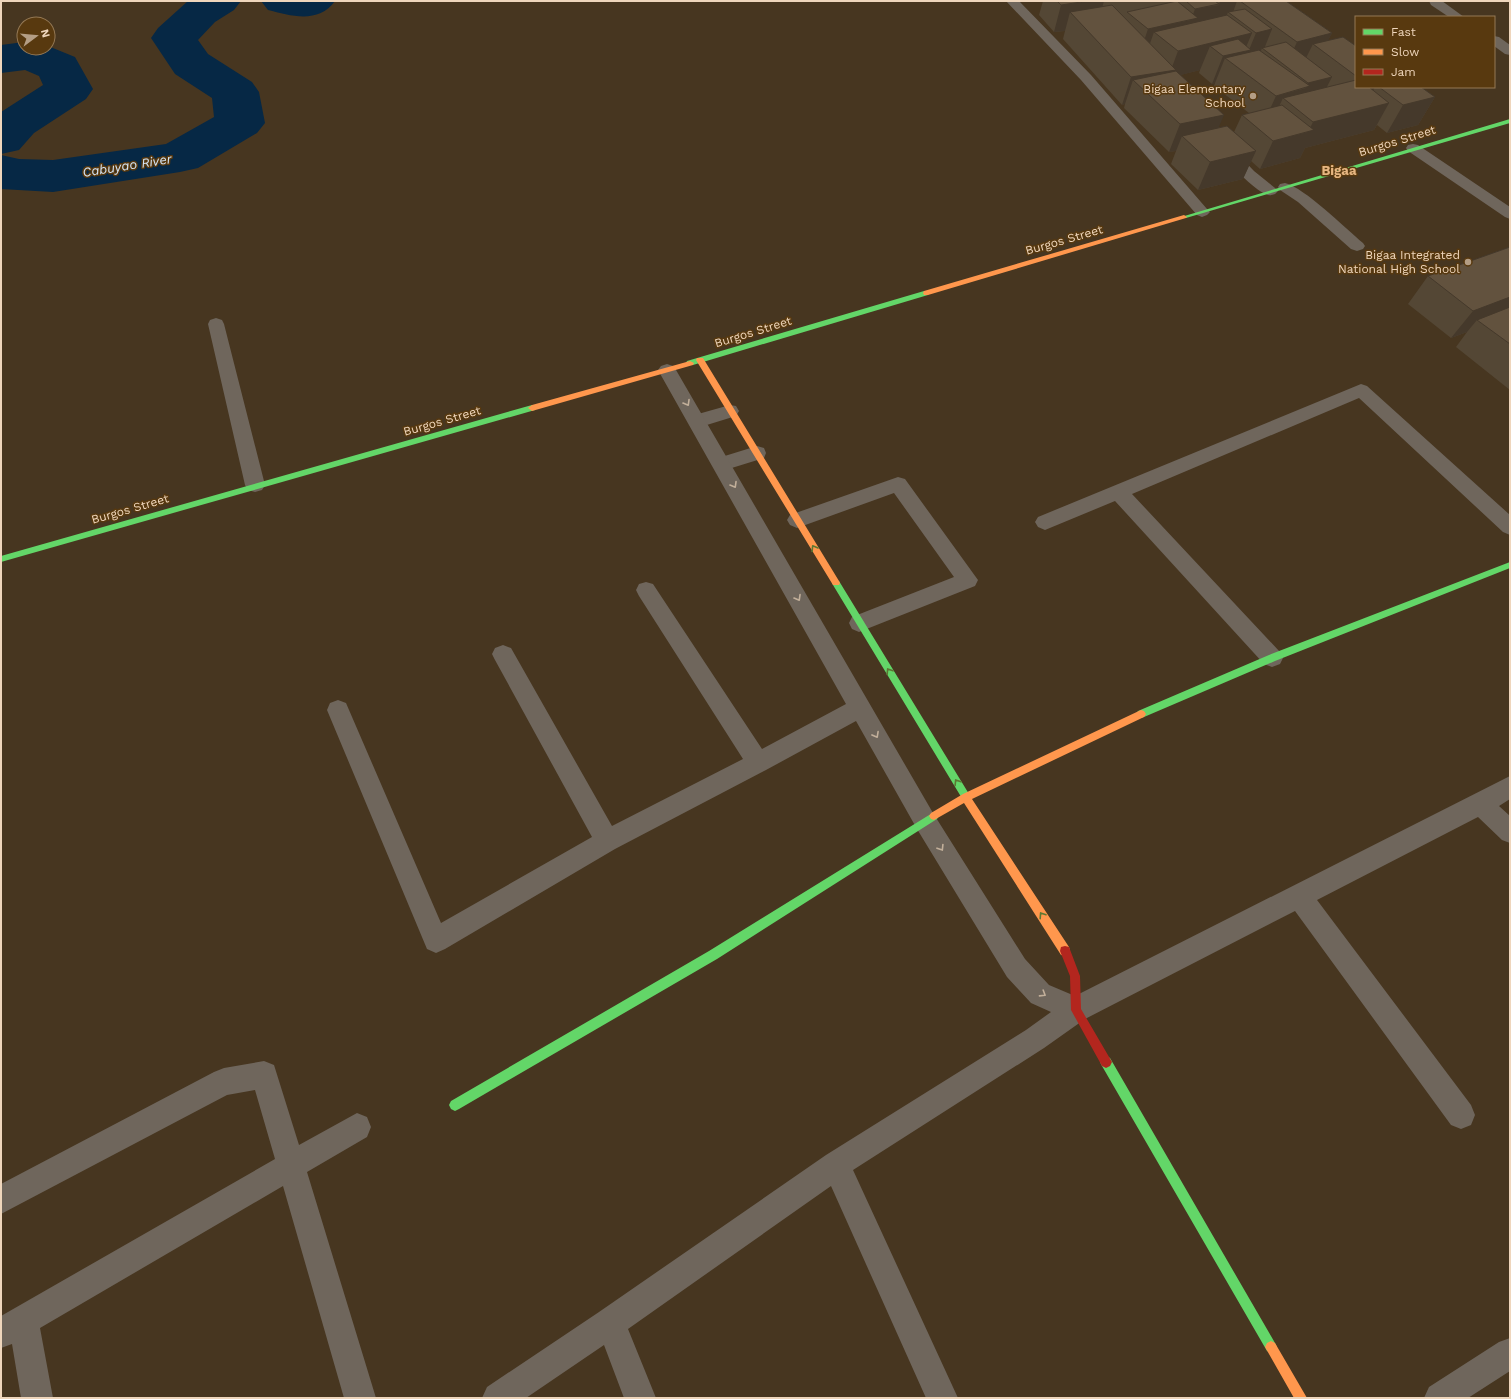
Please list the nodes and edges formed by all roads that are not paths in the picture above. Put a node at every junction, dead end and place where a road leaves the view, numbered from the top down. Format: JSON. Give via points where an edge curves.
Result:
{"nodes":[{"id":1,"x":1012,"y":1,"type":"edge"},
{"id":2,"x":1435,"y":2,"type":"edge"},
{"id":3,"x":1456,"y":16,"type":"edge"},
{"id":4,"x":1495,"y":41,"type":"edge"},
{"id":5,"x":1510,"y":51,"type":"edge"},
{"id":6,"x":1510,"y":121,"type":"edge"},
{"id":7,"x":1216,"y":140,"type":"edge"},
{"id":8,"x":1413,"y":148,"type":"junction"},
{"id":9,"x":1285,"y":187,"type":"junction"},
{"id":10,"x":1270,"y":191,"type":"junction"},
{"id":11,"x":1202,"y":212,"type":"junction"},
{"id":12,"x":1510,"y":214,"type":"edge"},
{"id":13,"x":1357,"y":246,"type":"dead end"},
{"id":14,"x":216,"y":324,"type":"dead end"},
{"id":15,"x":700,"y":360,"type":"junction"},
{"id":16,"x":667,"y":370,"type":"junction"},
{"id":17,"x":730,"y":411,"type":"junction"},
{"id":18,"x":697,"y":420,"type":"junction"},
{"id":19,"x":757,"y":453,"type":"junction"},
{"id":20,"x":722,"y":464,"type":"junction"},
{"id":21,"x":255,"y":486,"type":"junction"},
{"id":22,"x":1118,"y":491,"type":"junction"},
{"id":23,"x":797,"y":520,"type":"junction"},
{"id":24,"x":1045,"y":522,"type":"dead end"},
{"id":25,"x":1510,"y":527,"type":"edge"},
{"id":26,"x":1,"y":559,"type":"edge"},
{"id":27,"x":1510,"y":565,"type":"edge"},
{"id":28,"x":646,"y":590,"type":"dead end"},
{"id":29,"x":860,"y":623,"type":"junction"},
{"id":30,"x":503,"y":654,"type":"dead end"},
{"id":31,"x":1272,"y":658,"type":"junction"},
{"id":32,"x":860,"y":707,"type":"junction"},
{"id":33,"x":338,"y":710,"type":"dead end"},
{"id":34,"x":758,"y":763,"type":"junction"},
{"id":35,"x":1510,"y":787,"type":"edge"},
{"id":36,"x":966,"y":797,"type":"junction"},
{"id":37,"x":1481,"y":804,"type":"junction"},
{"id":38,"x":924,"y":821,"type":"junction"},
{"id":39,"x":1510,"y":832,"type":"edge"},
{"id":40,"x":607,"y":842,"type":"junction"},
{"id":41,"x":1299,"y":896,"type":"junction"},
{"id":42,"x":1076,"y":1010,"type":"junction"},
{"id":43,"x":455,"y":1105,"type":"dead end"},
{"id":44,"x":1461,"y":1115,"type":"dead end"},
{"id":45,"x":357,"y":1127,"type":"dead end"},
{"id":46,"x":836,"y":1165,"type":"junction"},
{"id":47,"x":290,"y":1166,"type":"junction"},
{"id":48,"x":1,"y":1200,"type":"edge"},
{"id":49,"x":610,"y":1323,"type":"junction"},
{"id":50,"x":12,"y":1326,"type":"edge"},
{"id":51,"x":1510,"y":1353,"type":"edge"},
{"id":52,"x":37,"y":1398,"type":"edge"},
{"id":53,"x":360,"y":1398,"type":"edge"},
{"id":54,"x":498,"y":1398,"type":"edge"},
{"id":55,"x":640,"y":1398,"type":"edge"},
{"id":56,"x":942,"y":1398,"type":"edge"},
{"id":57,"x":1301,"y":1398,"type":"edge"},
{"id":58,"x":1440,"y":1398,"type":"edge"}],
"edges":[{"from":1,"to":11,"type":"street","via":[[1085,78]]},
{"from":2,"to":3,"type":"street"},
{"from":4,"to":5,"type":"street"},
{"from":6,"to":8,"type":"street","name":"Burgos Street"},
{"from":7,"to":10,"type":"street","via":[[1249,174]]},
{"from":8,"to":9,"type":"street","name":"Burgos Street"},
{"from":8,"to":12,"type":"street"},
{"from":9,"to":10,"type":"street","name":"Burgos Street"},
{"from":9,"to":13,"type":"street"},
{"from":10,"to":11,"type":"street","name":"Burgos Street"},
{"from":11,"to":15,"type":"street","name":"Burgos Street"},
{"from":14,"to":21,"type":"street"},
{"from":15,"to":16,"type":"street","name":"Burgos Street"},
{"from":15,"to":17,"type":"street"},
{"from":16,"to":18,"type":"street","one_way":true},
{"from":16,"to":21,"type":"street","name":"Burgos Street"},
{"from":17,"to":18,"type":"street"},
{"from":17,"to":19,"type":"street"},
{"from":18,"to":20,"type":"street"},
{"from":19,"to":20,"type":"street"},
{"from":19,"to":23,"type":"street"},
{"from":20,"to":32,"type":"street","one_way":true},
{"from":21,"to":26,"type":"street","name":"Burgos Street"},
{"from":22,"to":24,"type":"street"},
{"from":22,"to":25,"type":"street","via":[[1362,390]]},
{"from":22,"to":31,"type":"street"},
{"from":29,"to":23,"type":"street","one_way":true},
{"from":23,"to":29,"type":"street","via":[[898,484],[968,580]]},
{"from":27,"to":31,"type":"street"},
{"from":28,"to":34,"type":"street"},
{"from":36,"to":29,"type":"street","one_way":true},
{"from":30,"to":40,"type":"street"},
{"from":31,"to":36,"type":"street","via":[[1152,709]]},
{"from":32,"to":34,"type":"street"},
{"from":32,"to":38,"type":"street","one_way":true},
{"from":33,"to":40,"type":"street","via":[[436,940]]},
{"from":34,"to":40,"type":"street"},
{"from":35,"to":37,"type":"street"},
{"from":36,"to":38,"type":"street"},
{"from":42,"to":36,"type":"street","one_way":true,"via":[[1075,976],[1064,948]]},
{"from":37,"to":39,"type":"street"},
{"from":37,"to":41,"type":"street"},
{"from":38,"to":42,"type":"street","one_way":true,"via":[[1016,968],[1040,994]]},
{"from":38,"to":43,"type":"street","via":[[713,955]]},
{"from":41,"to":42,"type":"street"},
{"from":41,"to":44,"type":"street"},
{"from":42,"to":46,"type":"street","via":[[1035,1039]]},
{"from":42,"to":57,"type":"street"},
{"from":45,"to":47,"type":"street"},
{"from":46,"to":49,"type":"street"},
{"from":46,"to":56,"type":"street"},
{"from":47,"to":48,"type":"street","via":[[264,1075],[224,1082]]},
{"from":47,"to":50,"type":"street"},
{"from":47,"to":53,"type":"street"},
{"from":49,"to":54,"type":"street"},
{"from":49,"to":55,"type":"street"},
{"from":50,"to":52,"type":"street"},
{"from":51,"to":58,"type":"street"}]}
